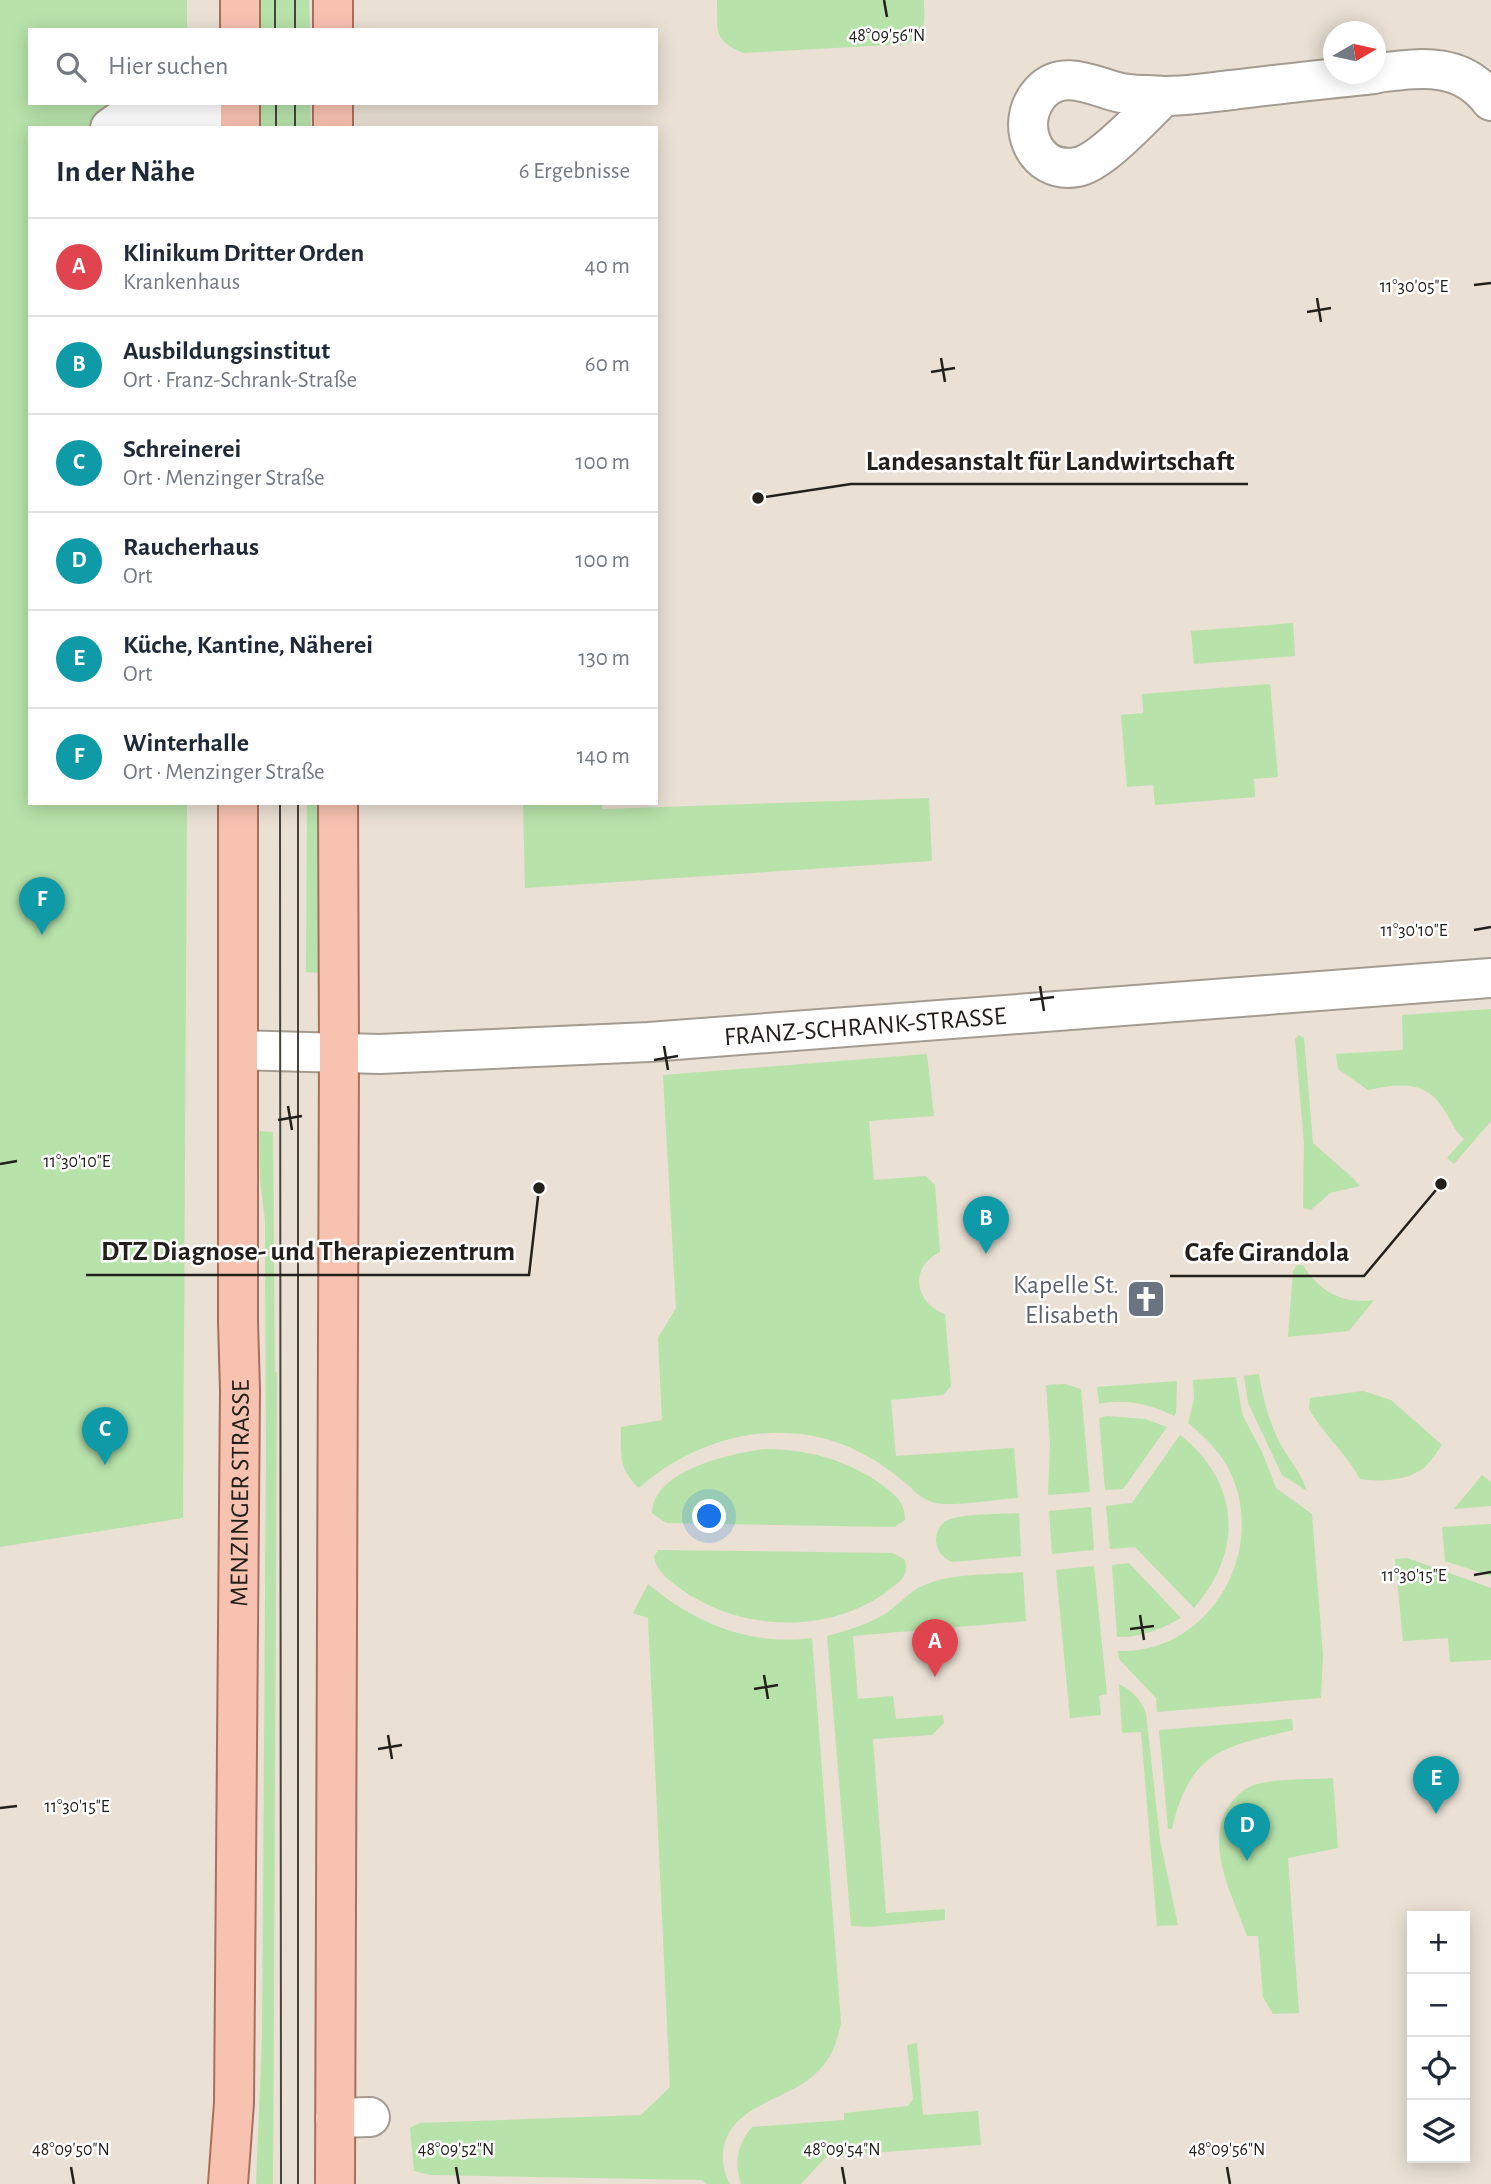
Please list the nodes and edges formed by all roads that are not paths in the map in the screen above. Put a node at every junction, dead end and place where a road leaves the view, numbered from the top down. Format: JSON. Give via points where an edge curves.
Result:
{"nodes":[{"id":1,"x":240,"y":0,"type":"edge"},
{"id":2,"x":333,"y":0,"type":"edge"},
{"id":3,"x":240,"y":28,"type":"edge"},
{"id":4,"x":333,"y":28,"type":"edge"},
{"id":5,"x":1386,"y":72,"type":"edge"},
{"id":6,"x":1323,"y":79,"type":"edge"},
{"id":7,"x":1163,"y":97,"type":"dead end"},
{"id":8,"x":1491,"y":101,"type":"edge"},
{"id":9,"x":333,"y":105,"type":"edge"},
{"id":10,"x":240,"y":115,"type":"edge"},
{"id":11,"x":113,"y":126,"type":"edge"},
{"id":12,"x":333,"y":126,"type":"edge"},
{"id":13,"x":238,"y":805,"type":"edge"},
{"id":14,"x":338,"y":805,"type":"edge"},
{"id":15,"x":1491,"y":978,"type":"edge"},
{"id":16,"x":238,"y":1050,"type":"junction"},
{"id":17,"x":339,"y":1053,"type":"junction"},
{"id":18,"x":228,"y":2184,"type":"edge"},
{"id":19,"x":335,"y":2184,"type":"edge"}],
"edges":[{"from":1,"to":3,"type":"main road"},
{"from":2,"to":4,"type":"main road"},
{"from":5,"to":8,"type":"street","via":[[1450,71],[1479,85]]},
{"from":6,"to":7,"type":"street"},
{"from":9,"to":12,"type":"main road"},
{"from":10,"to":11,"type":"street","via":[[130,114]]},
{"from":13,"to":16,"type":"main road","name":"MENZINGER STRASSE"},
{"from":14,"to":17,"type":"main road"},
{"from":15,"to":17,"type":"street","name":"FRANZ-SCHRANK-STRASSE","via":[[649,1042]]},
{"from":16,"to":17,"type":"street","name":"FRANZ-SCHRANK-STRASSE"},
{"from":16,"to":18,"type":"main road","name":"MENZINGER STRASSE","via":[[235,2075]]},
{"from":17,"to":19,"type":"main road","via":[[352,2117]]}]}
